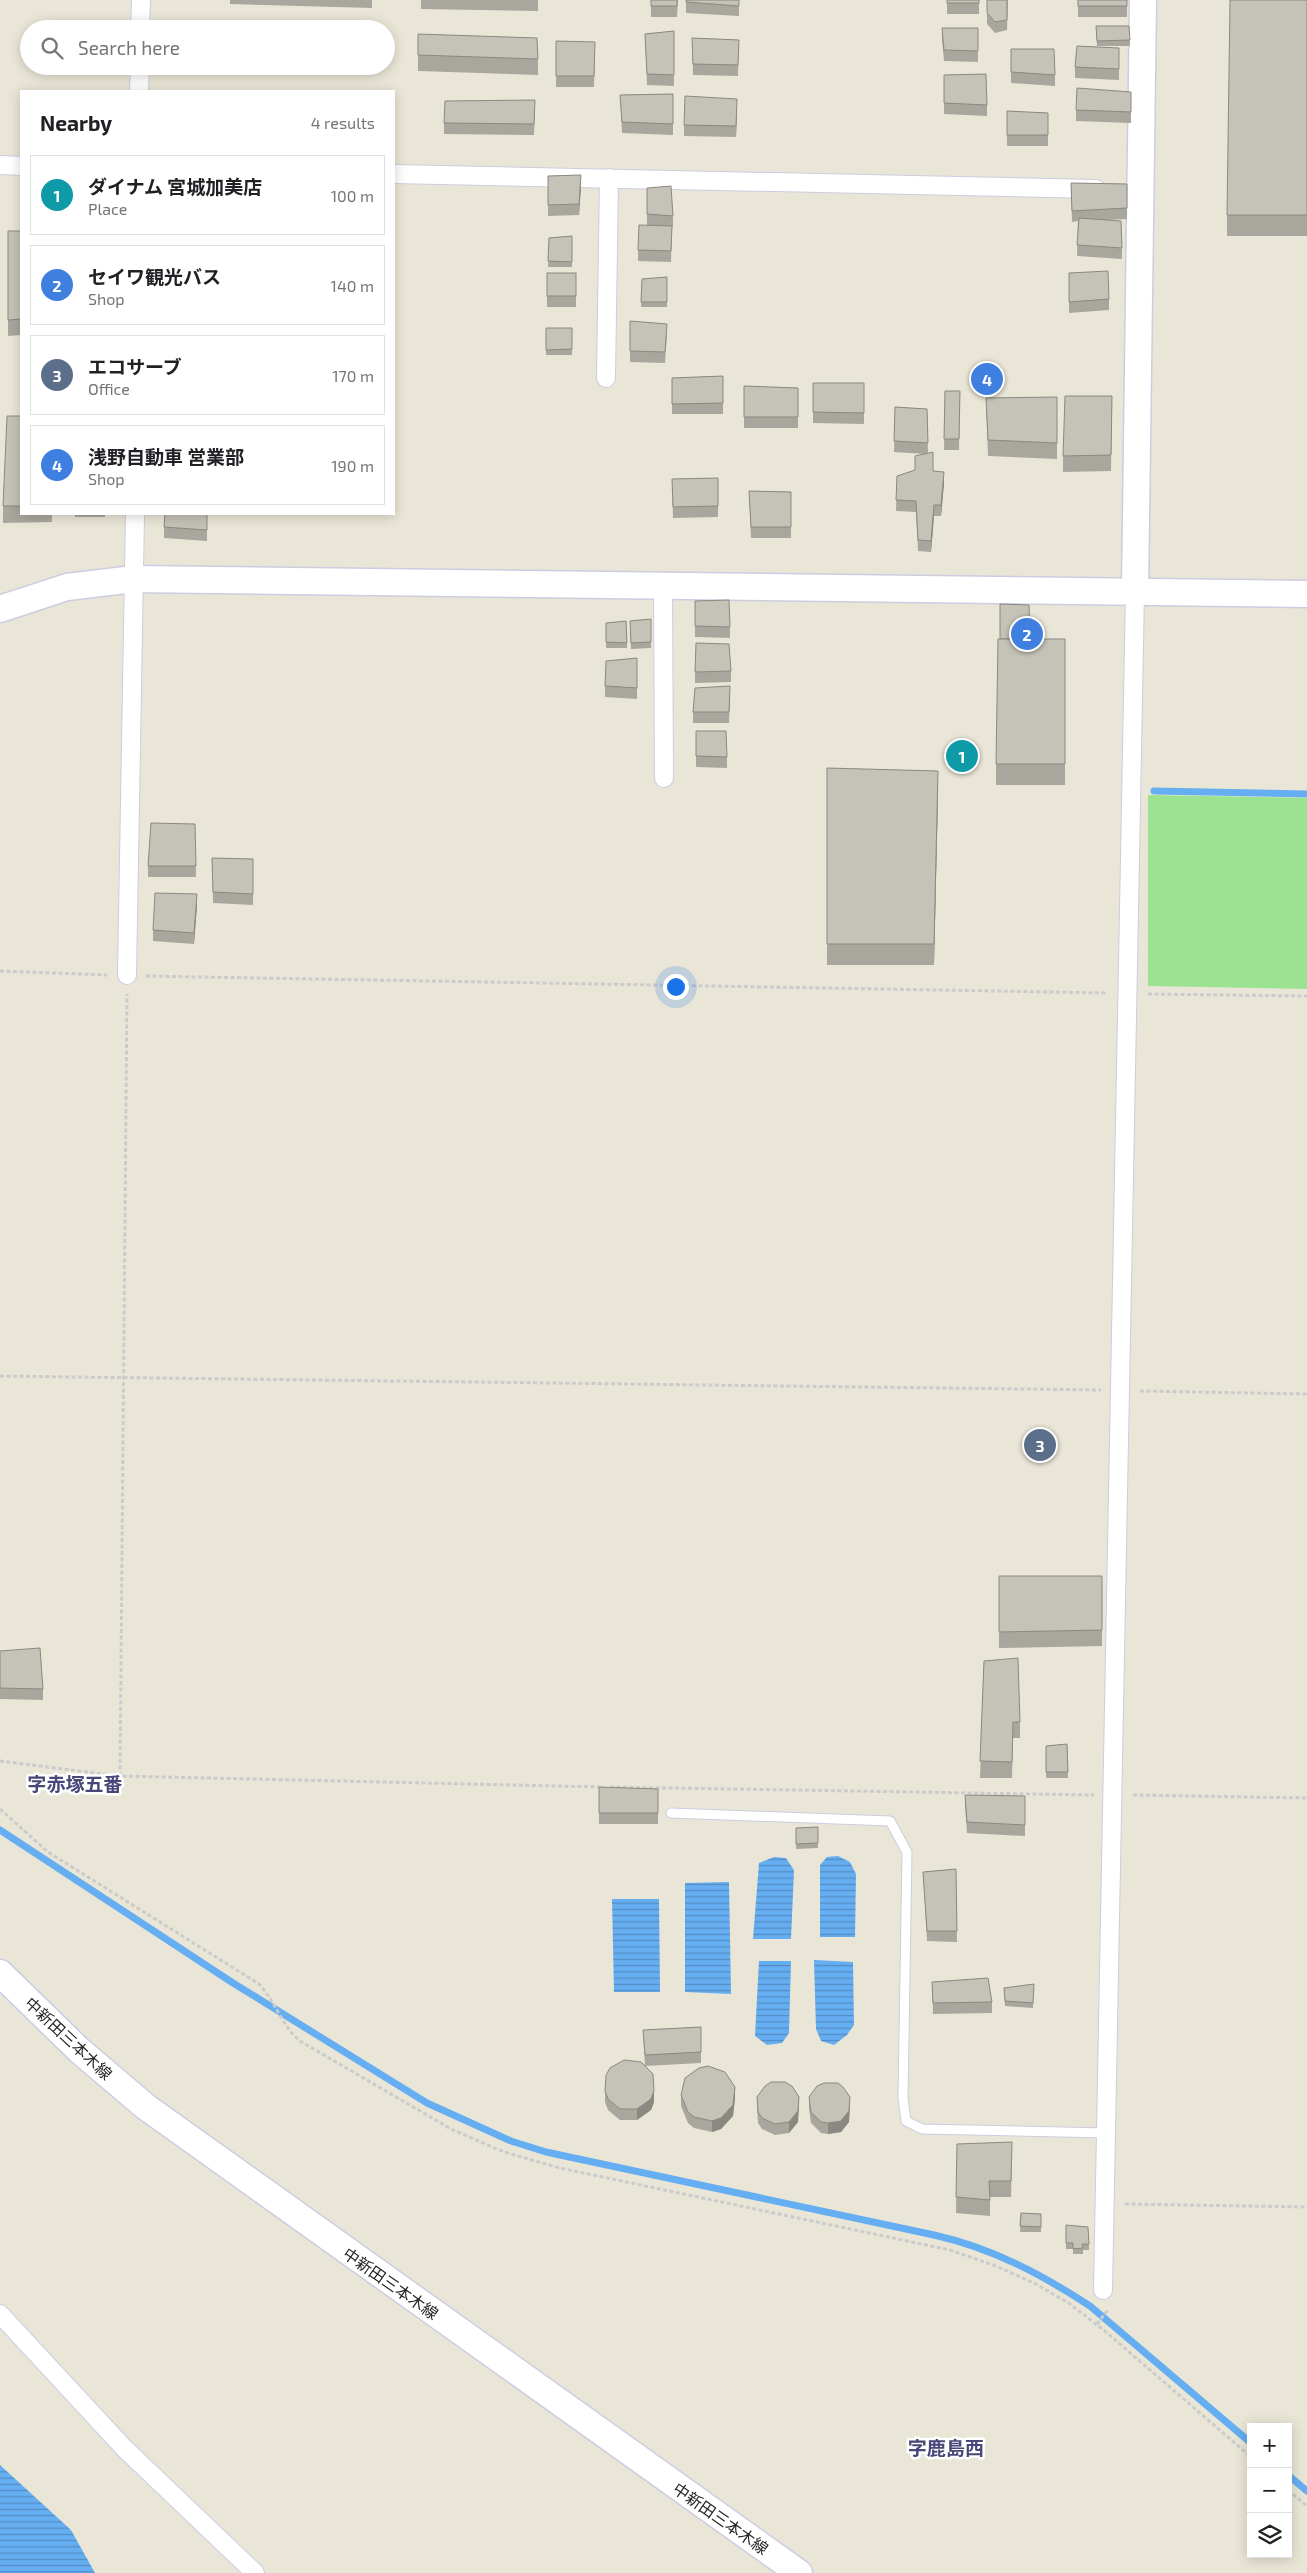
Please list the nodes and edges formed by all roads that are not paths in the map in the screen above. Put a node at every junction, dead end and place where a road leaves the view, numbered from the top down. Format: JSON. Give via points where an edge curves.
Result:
{"nodes":[{"id":1,"x":141,"y":0,"type":"edge"},
{"id":2,"x":1143,"y":0,"type":"edge"},
{"id":3,"x":140,"y":20,"type":"edge"},
{"id":4,"x":140,"y":75,"type":"edge"},
{"id":5,"x":139,"y":90,"type":"edge"},
{"id":6,"x":0,"y":165,"type":"edge"},
{"id":7,"x":20,"y":166,"type":"edge"},
{"id":8,"x":395,"y":174,"type":"edge"},
{"id":9,"x":609,"y":178,"type":"junction"},
{"id":10,"x":1124,"y":189,"type":"junction"},
{"id":11,"x":606,"y":378,"type":"dead end"},
{"id":12,"x":135,"y":515,"type":"edge"},
{"id":13,"x":134,"y":579,"type":"junction"},
{"id":14,"x":662,"y":586,"type":"junction"},
{"id":15,"x":1135,"y":592,"type":"junction"},
{"id":16,"x":1307,"y":594,"type":"edge"},
{"id":17,"x":0,"y":608,"type":"edge"},
{"id":18,"x":664,"y":778,"type":"dead end"},
{"id":19,"x":127,"y":976,"type":"road end"},
{"id":20,"x":671,"y":1813,"type":"dead end"},
{"id":21,"x":0,"y":1973,"type":"edge"},
{"id":22,"x":1106,"y":2133,"type":"junction"},
{"id":23,"x":1103,"y":2290,"type":"dead end"},
{"id":24,"x":0,"y":2314,"type":"edge"},
{"id":25,"x":255,"y":2573,"type":"edge"},
{"id":26,"x":799,"y":2573,"type":"edge"}],
"edges":[{"from":1,"to":3,"type":"street"},
{"from":2,"to":10,"type":"street"},
{"from":4,"to":5,"type":"street"},
{"from":6,"to":7,"type":"street"},
{"from":8,"to":9,"type":"street"},
{"from":9,"to":10,"type":"street"},
{"from":9,"to":11,"type":"street"},
{"from":10,"to":15,"type":"street"},
{"from":12,"to":13,"type":"street"},
{"from":13,"to":14,"type":"street"},
{"from":13,"to":17,"type":"street","via":[[67,587]]},
{"from":13,"to":19,"type":"street"},
{"from":14,"to":15,"type":"street"},
{"from":14,"to":18,"type":"street"},
{"from":15,"to":16,"type":"street"},
{"from":15,"to":22,"type":"street"},
{"from":20,"to":22,"type":"lane","via":[[890,1821],[907,1852],[903,2098],[906,2121],[922,2129]]},
{"from":21,"to":26,"type":"street","name":"中新田三本木線","via":[[79,2050],[146,2107]]},
{"from":22,"to":23,"type":"street"},
{"from":24,"to":25,"type":"street","via":[[124,2448]]}]}
